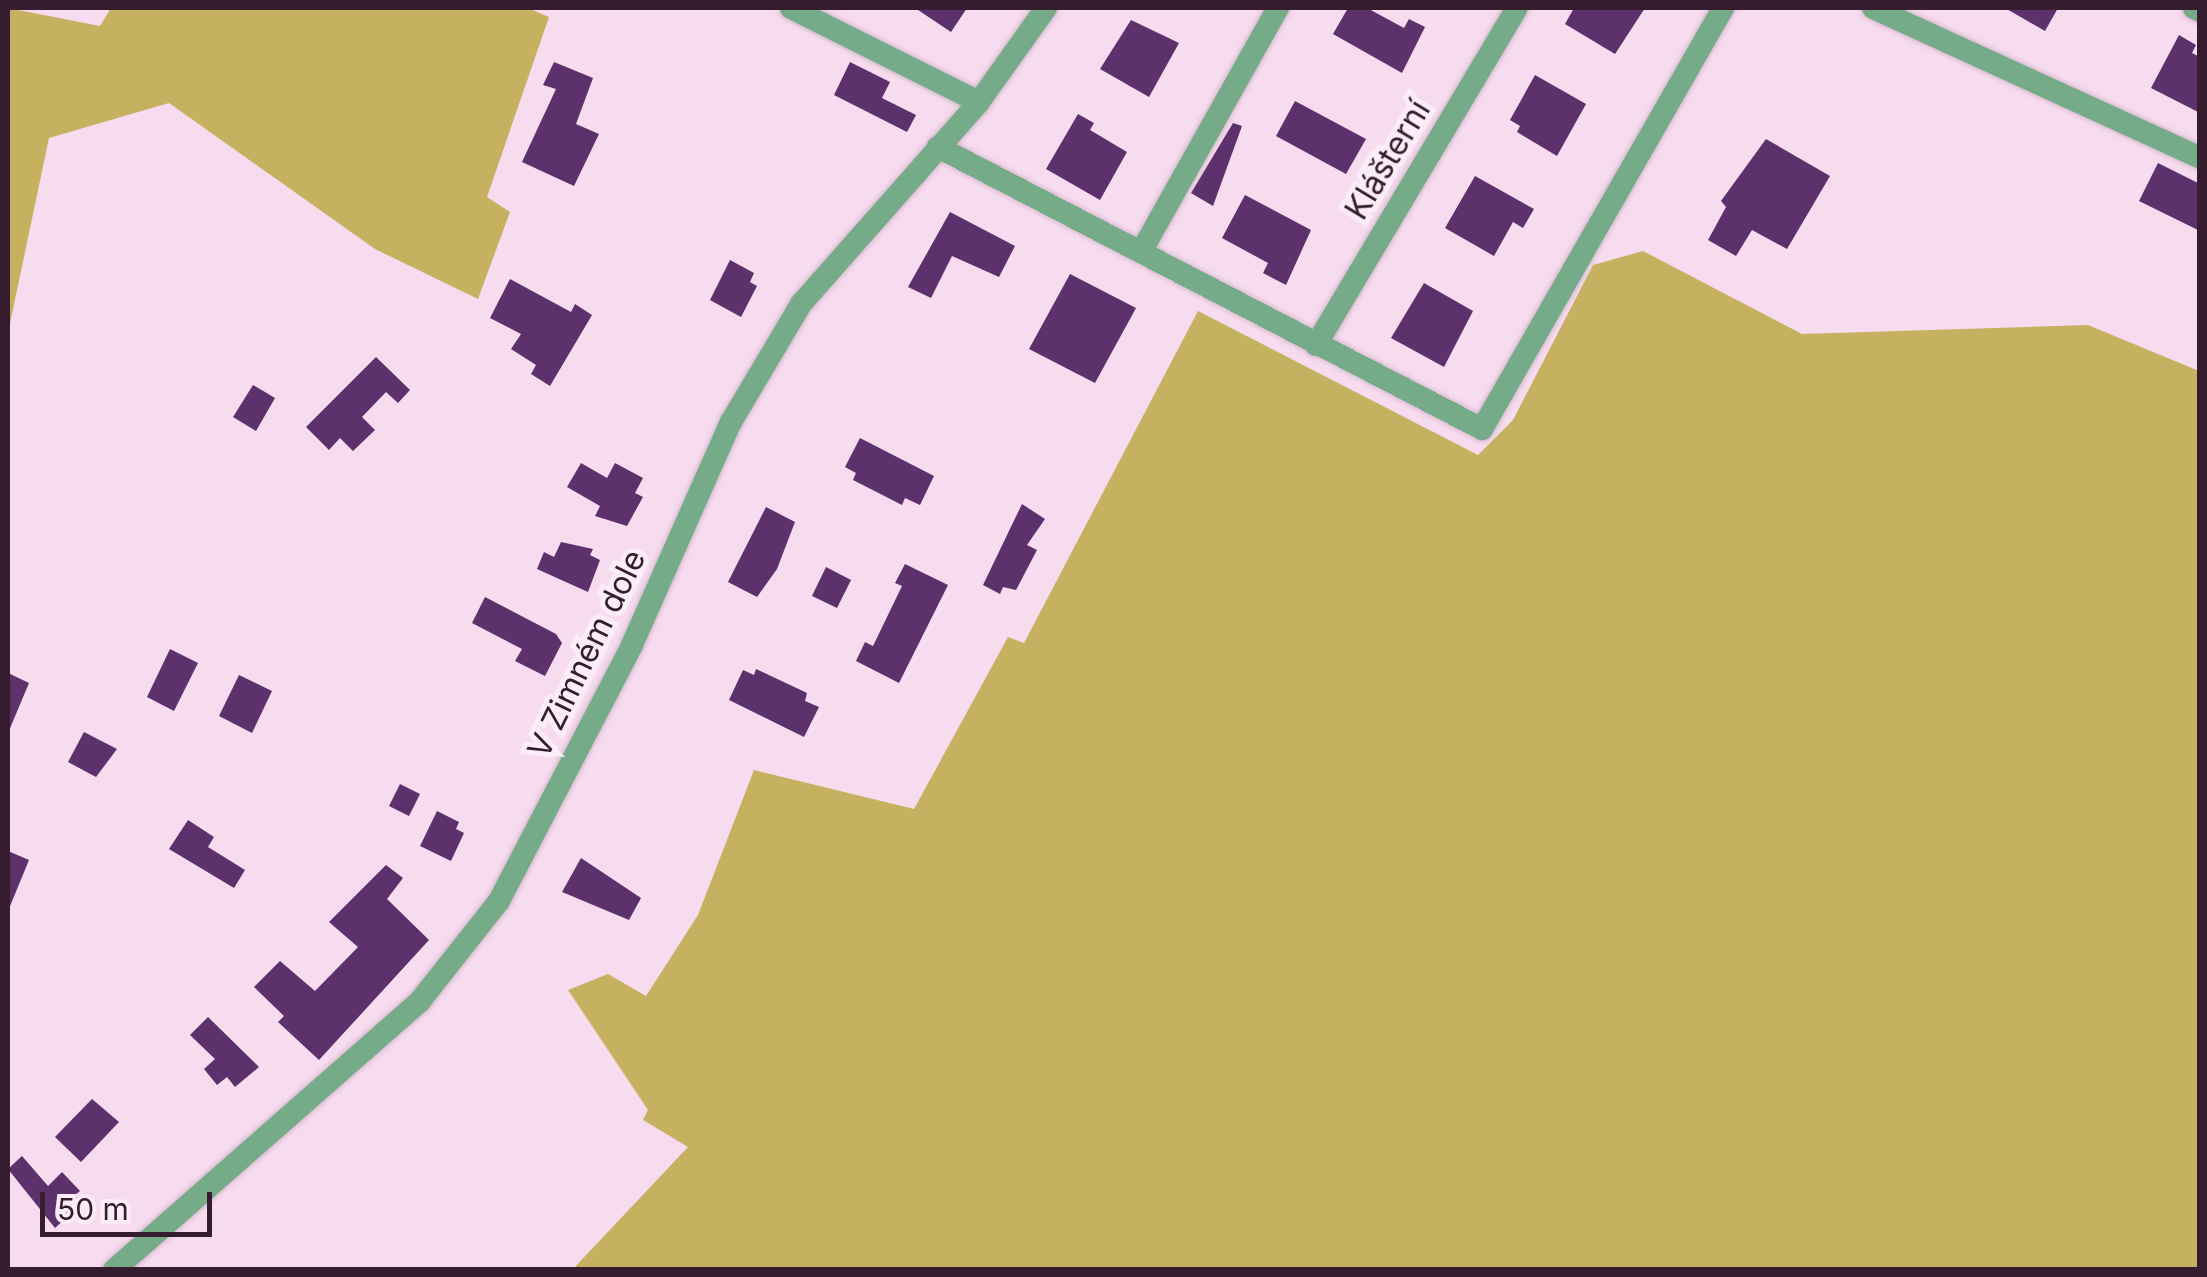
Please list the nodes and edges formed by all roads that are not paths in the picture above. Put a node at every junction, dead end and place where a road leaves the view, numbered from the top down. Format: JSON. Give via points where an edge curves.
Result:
{"nodes":[{"id":1,"x":791,"y":8,"type":"edge"},
{"id":2,"x":1046,"y":8,"type":"edge"},
{"id":3,"x":1278,"y":8,"type":"edge"},
{"id":4,"x":1516,"y":8,"type":"edge"},
{"id":5,"x":1723,"y":8,"type":"edge"},
{"id":6,"x":1873,"y":8,"type":"edge"},
{"id":7,"x":980,"y":102,"type":"junction"},
{"id":8,"x":938,"y":148,"type":"junction"},
{"id":9,"x":2200,"y":158,"type":"edge"},
{"id":10,"x":1141,"y":252,"type":"junction"},
{"id":11,"x":1316,"y":345,"type":"junction"},
{"id":12,"x":114,"y":1270,"type":"edge"}],
"edges":[{"from":1,"to":7,"type":"street"},
{"from":2,"to":7,"type":"street","name":"V Zimném dole"},
{"from":3,"to":10,"type":"street"},
{"from":4,"to":11,"type":"street","name":"Klášterní"},
{"from":5,"to":11,"type":"street","via":[[1482,429]]},
{"from":6,"to":9,"type":"street"},
{"from":7,"to":8,"type":"street","name":"V Zimném dole"},
{"from":8,"to":10,"type":"street"},
{"from":8,"to":12,"type":"street","name":"V Zimném dole","via":[[801,304],[731,422],[632,645],[499,900],[420,1000]]},
{"from":10,"to":11,"type":"street"}]}
